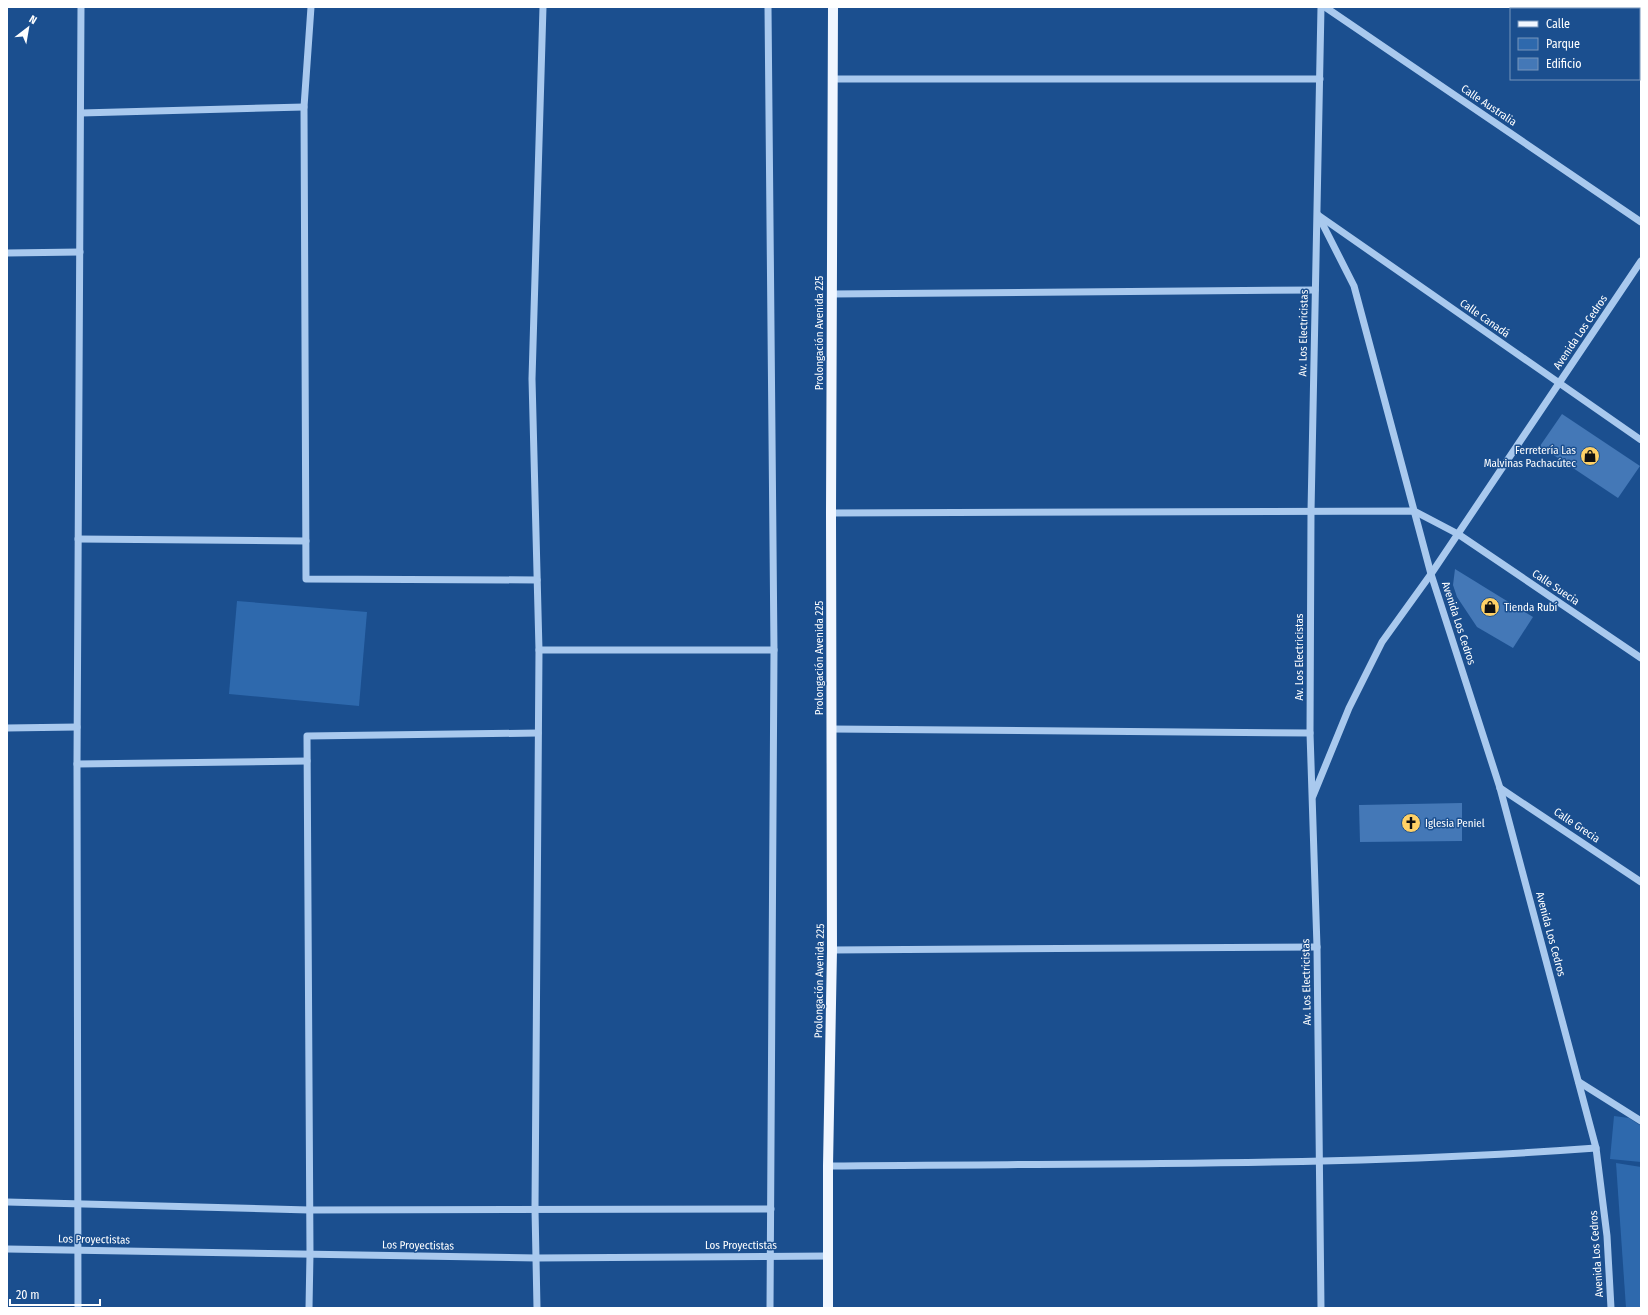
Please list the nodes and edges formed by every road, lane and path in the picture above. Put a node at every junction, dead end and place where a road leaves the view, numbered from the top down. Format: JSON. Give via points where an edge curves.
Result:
{"nodes":[{"id":1,"x":81,"y":7,"type":"edge"},
{"id":2,"x":311,"y":7,"type":"edge"},
{"id":3,"x":543,"y":7,"type":"edge"},
{"id":4,"x":768,"y":7,"type":"edge"},
{"id":5,"x":833,"y":7,"type":"edge"},
{"id":6,"x":1321,"y":7,"type":"edge"},
{"id":7,"x":1325,"y":7,"type":"edge"},
{"id":8,"x":833,"y":79,"type":"junction"},
{"id":9,"x":1320,"y":79,"type":"junction"},
{"id":10,"x":304,"y":107,"type":"junction"},
{"id":11,"x":81,"y":113,"type":"junction"},
{"id":12,"x":1317,"y":213,"type":"junction"},
{"id":13,"x":1641,"y":222,"type":"edge"},
{"id":14,"x":80,"y":252,"type":"junction"},
{"id":15,"x":7,"y":253,"type":"edge"},
{"id":16,"x":1641,"y":261,"type":"edge"},
{"id":17,"x":1315,"y":290,"type":"junction"},
{"id":18,"x":832,"y":294,"type":"junction"},
{"id":19,"x":1559,"y":384,"type":"junction"},
{"id":20,"x":1641,"y":440,"type":"edge"},
{"id":21,"x":1414,"y":511,"type":"junction"},
{"id":22,"x":1311,"y":512,"type":"junction"},
{"id":23,"x":831,"y":513,"type":"junction"},
{"id":24,"x":1458,"y":534,"type":"junction"},
{"id":25,"x":78,"y":539,"type":"junction"},
{"id":26,"x":306,"y":541,"type":"junction"},
{"id":27,"x":1431,"y":574,"type":"junction"},
{"id":28,"x":537,"y":580,"type":"junction"},
{"id":29,"x":539,"y":650,"type":"junction"},
{"id":30,"x":774,"y":650,"type":"junction"},
{"id":31,"x":1641,"y":658,"type":"edge"},
{"id":32,"x":77,"y":727,"type":"junction"},
{"id":33,"x":7,"y":728,"type":"edge"},
{"id":34,"x":831,"y":729,"type":"junction"},
{"id":35,"x":538,"y":733,"type":"junction"},
{"id":36,"x":1310,"y":733,"type":"junction"},
{"id":37,"x":307,"y":761,"type":"junction"},
{"id":38,"x":77,"y":764,"type":"junction"},
{"id":39,"x":1500,"y":788,"type":"junction"},
{"id":40,"x":1312,"y":799,"type":"junction"},
{"id":41,"x":1641,"y":882,"type":"edge"},
{"id":42,"x":1317,"y":947,"type":"junction"},
{"id":43,"x":832,"y":950,"type":"junction"},
{"id":44,"x":1579,"y":1082,"type":"junction"},
{"id":45,"x":1641,"y":1121,"type":"edge"},
{"id":46,"x":1596,"y":1148,"type":"junction"},
{"id":47,"x":1321,"y":1161,"type":"junction"},
{"id":48,"x":828,"y":1166,"type":"junction"},
{"id":49,"x":7,"y":1202,"type":"edge"},
{"id":50,"x":78,"y":1203,"type":"junction"},
{"id":51,"x":771,"y":1209,"type":"junction"},
{"id":52,"x":309,"y":1210,"type":"junction"},
{"id":53,"x":535,"y":1210,"type":"junction"},
{"id":54,"x":7,"y":1249,"type":"edge"},
{"id":55,"x":78,"y":1250,"type":"junction"},
{"id":56,"x":310,"y":1254,"type":"junction"},
{"id":57,"x":770,"y":1256,"type":"junction"},
{"id":58,"x":828,"y":1256,"type":"junction"},
{"id":59,"x":537,"y":1258,"type":"junction"},
{"id":60,"x":78,"y":1308,"type":"edge"},
{"id":61,"x":309,"y":1308,"type":"edge"},
{"id":62,"x":537,"y":1308,"type":"edge"},
{"id":63,"x":770,"y":1308,"type":"edge"},
{"id":64,"x":828,"y":1308,"type":"edge"},
{"id":65,"x":1321,"y":1308,"type":"edge"},
{"id":66,"x":1611,"y":1308,"type":"edge"}],
"edges":[{"from":1,"to":11,"type":"street"},
{"from":2,"to":10,"type":"street"},
{"from":3,"to":28,"type":"street","via":[[532,379]]},
{"from":4,"to":30,"type":"street"},
{"from":5,"to":8,"type":"main road","name":"Prolongación Avenida 225"},
{"from":6,"to":9,"type":"street","name":"Av. Los Electricistas"},
{"from":7,"to":13,"type":"street","name":"Calle Australia"},
{"from":8,"to":9,"type":"street"},
{"from":8,"to":18,"type":"main road","name":"Prolongación Avenida 225"},
{"from":9,"to":12,"type":"street","name":"Av. Los Electricistas"},
{"from":10,"to":11,"type":"street"},
{"from":10,"to":26,"type":"street"},
{"from":11,"to":14,"type":"street"},
{"from":12,"to":17,"type":"street","name":"Av. Los Electricistas"},
{"from":12,"to":19,"type":"street","name":"Calle Canadá"},
{"from":12,"to":21,"type":"street","name":"Avenida Los Cedros","via":[[1354,286]]},
{"from":14,"to":15,"type":"street"},
{"from":14,"to":25,"type":"street"},
{"from":16,"to":19,"type":"street","name":"Avenida Los Cedros"},
{"from":17,"to":18,"type":"street"},
{"from":17,"to":22,"type":"street","name":"Av. Los Electricistas"},
{"from":18,"to":23,"type":"main road","name":"Prolongación Avenida 225"},
{"from":19,"to":20,"type":"street","name":"Calle Canadá"},
{"from":19,"to":24,"type":"street","name":"Avenida Los Cedros"},
{"from":21,"to":22,"type":"street"},
{"from":21,"to":24,"type":"street","name":"Calle Suecia"},
{"from":21,"to":27,"type":"street","name":"Avenida Los Cedros"},
{"from":22,"to":23,"type":"street"},
{"from":22,"to":36,"type":"street","name":"Av. Los Electricistas"},
{"from":23,"to":34,"type":"main road","name":"Prolongación Avenida 225"},
{"from":24,"to":27,"type":"street","name":"Avenida Los Cedros"},
{"from":24,"to":31,"type":"street","name":"Calle Suecia"},
{"from":25,"to":26,"type":"street"},
{"from":25,"to":32,"type":"street"},
{"from":26,"to":28,"type":"street","via":[[306,578]]},
{"from":27,"to":39,"type":"street","name":"Avenida Los Cedros"},
{"from":27,"to":40,"type":"street","name":"Avenida Los Cedros","via":[[1382,642],[1349,708]]},
{"from":28,"to":29,"type":"street"},
{"from":29,"to":30,"type":"street"},
{"from":29,"to":35,"type":"street"},
{"from":30,"to":51,"type":"street"},
{"from":32,"to":33,"type":"street"},
{"from":32,"to":38,"type":"street"},
{"from":34,"to":36,"type":"street"},
{"from":34,"to":43,"type":"main road","name":"Prolongación Avenida 225"},
{"from":35,"to":37,"type":"street","via":[[307,736]]},
{"from":35,"to":53,"type":"street"},
{"from":36,"to":40,"type":"street","name":"Av. Los Electricistas"},
{"from":37,"to":38,"type":"street"},
{"from":37,"to":52,"type":"street"},
{"from":38,"to":50,"type":"street"},
{"from":39,"to":41,"type":"street","name":"Calle Grecia"},
{"from":39,"to":44,"type":"street","name":"Avenida Los Cedros"},
{"from":40,"to":42,"type":"street","name":"Av. Los Electricistas"},
{"from":42,"to":43,"type":"street"},
{"from":42,"to":47,"type":"street","name":"Av. Los Electricistas"},
{"from":43,"to":48,"type":"main road","name":"Prolongación Avenida 225"},
{"from":44,"to":45,"type":"street"},
{"from":44,"to":46,"type":"street","name":"Avenida Los Cedros"},
{"from":46,"to":47,"type":"street","via":[[1500,1155]]},
{"from":46,"to":66,"type":"street","name":"Avenida Los Cedros","via":[[1607,1236]]},
{"from":47,"to":48,"type":"street"},
{"from":47,"to":65,"type":"street","name":"Av. Los Electricistas"},
{"from":48,"to":58,"type":"main road","name":"Prolongación Avenida 225"},
{"from":49,"to":50,"type":"street"},
{"from":50,"to":52,"type":"street"},
{"from":50,"to":55,"type":"street"},
{"from":51,"to":53,"type":"street"},
{"from":51,"to":57,"type":"street"},
{"from":52,"to":53,"type":"street"},
{"from":52,"to":56,"type":"street"},
{"from":53,"to":59,"type":"street"},
{"from":54,"to":55,"type":"street","name":"Los Proyectistas"},
{"from":55,"to":56,"type":"street","name":"Los Proyectistas"},
{"from":55,"to":60,"type":"street"},
{"from":56,"to":59,"type":"street","name":"Los Proyectistas"},
{"from":56,"to":61,"type":"street"},
{"from":57,"to":58,"type":"street","name":"Los Proyectistas"},
{"from":57,"to":59,"type":"street","name":"Los Proyectistas"},
{"from":57,"to":63,"type":"street"},
{"from":58,"to":64,"type":"main road","name":"Prolongación Avenida 225"},
{"from":59,"to":62,"type":"street"}]}
